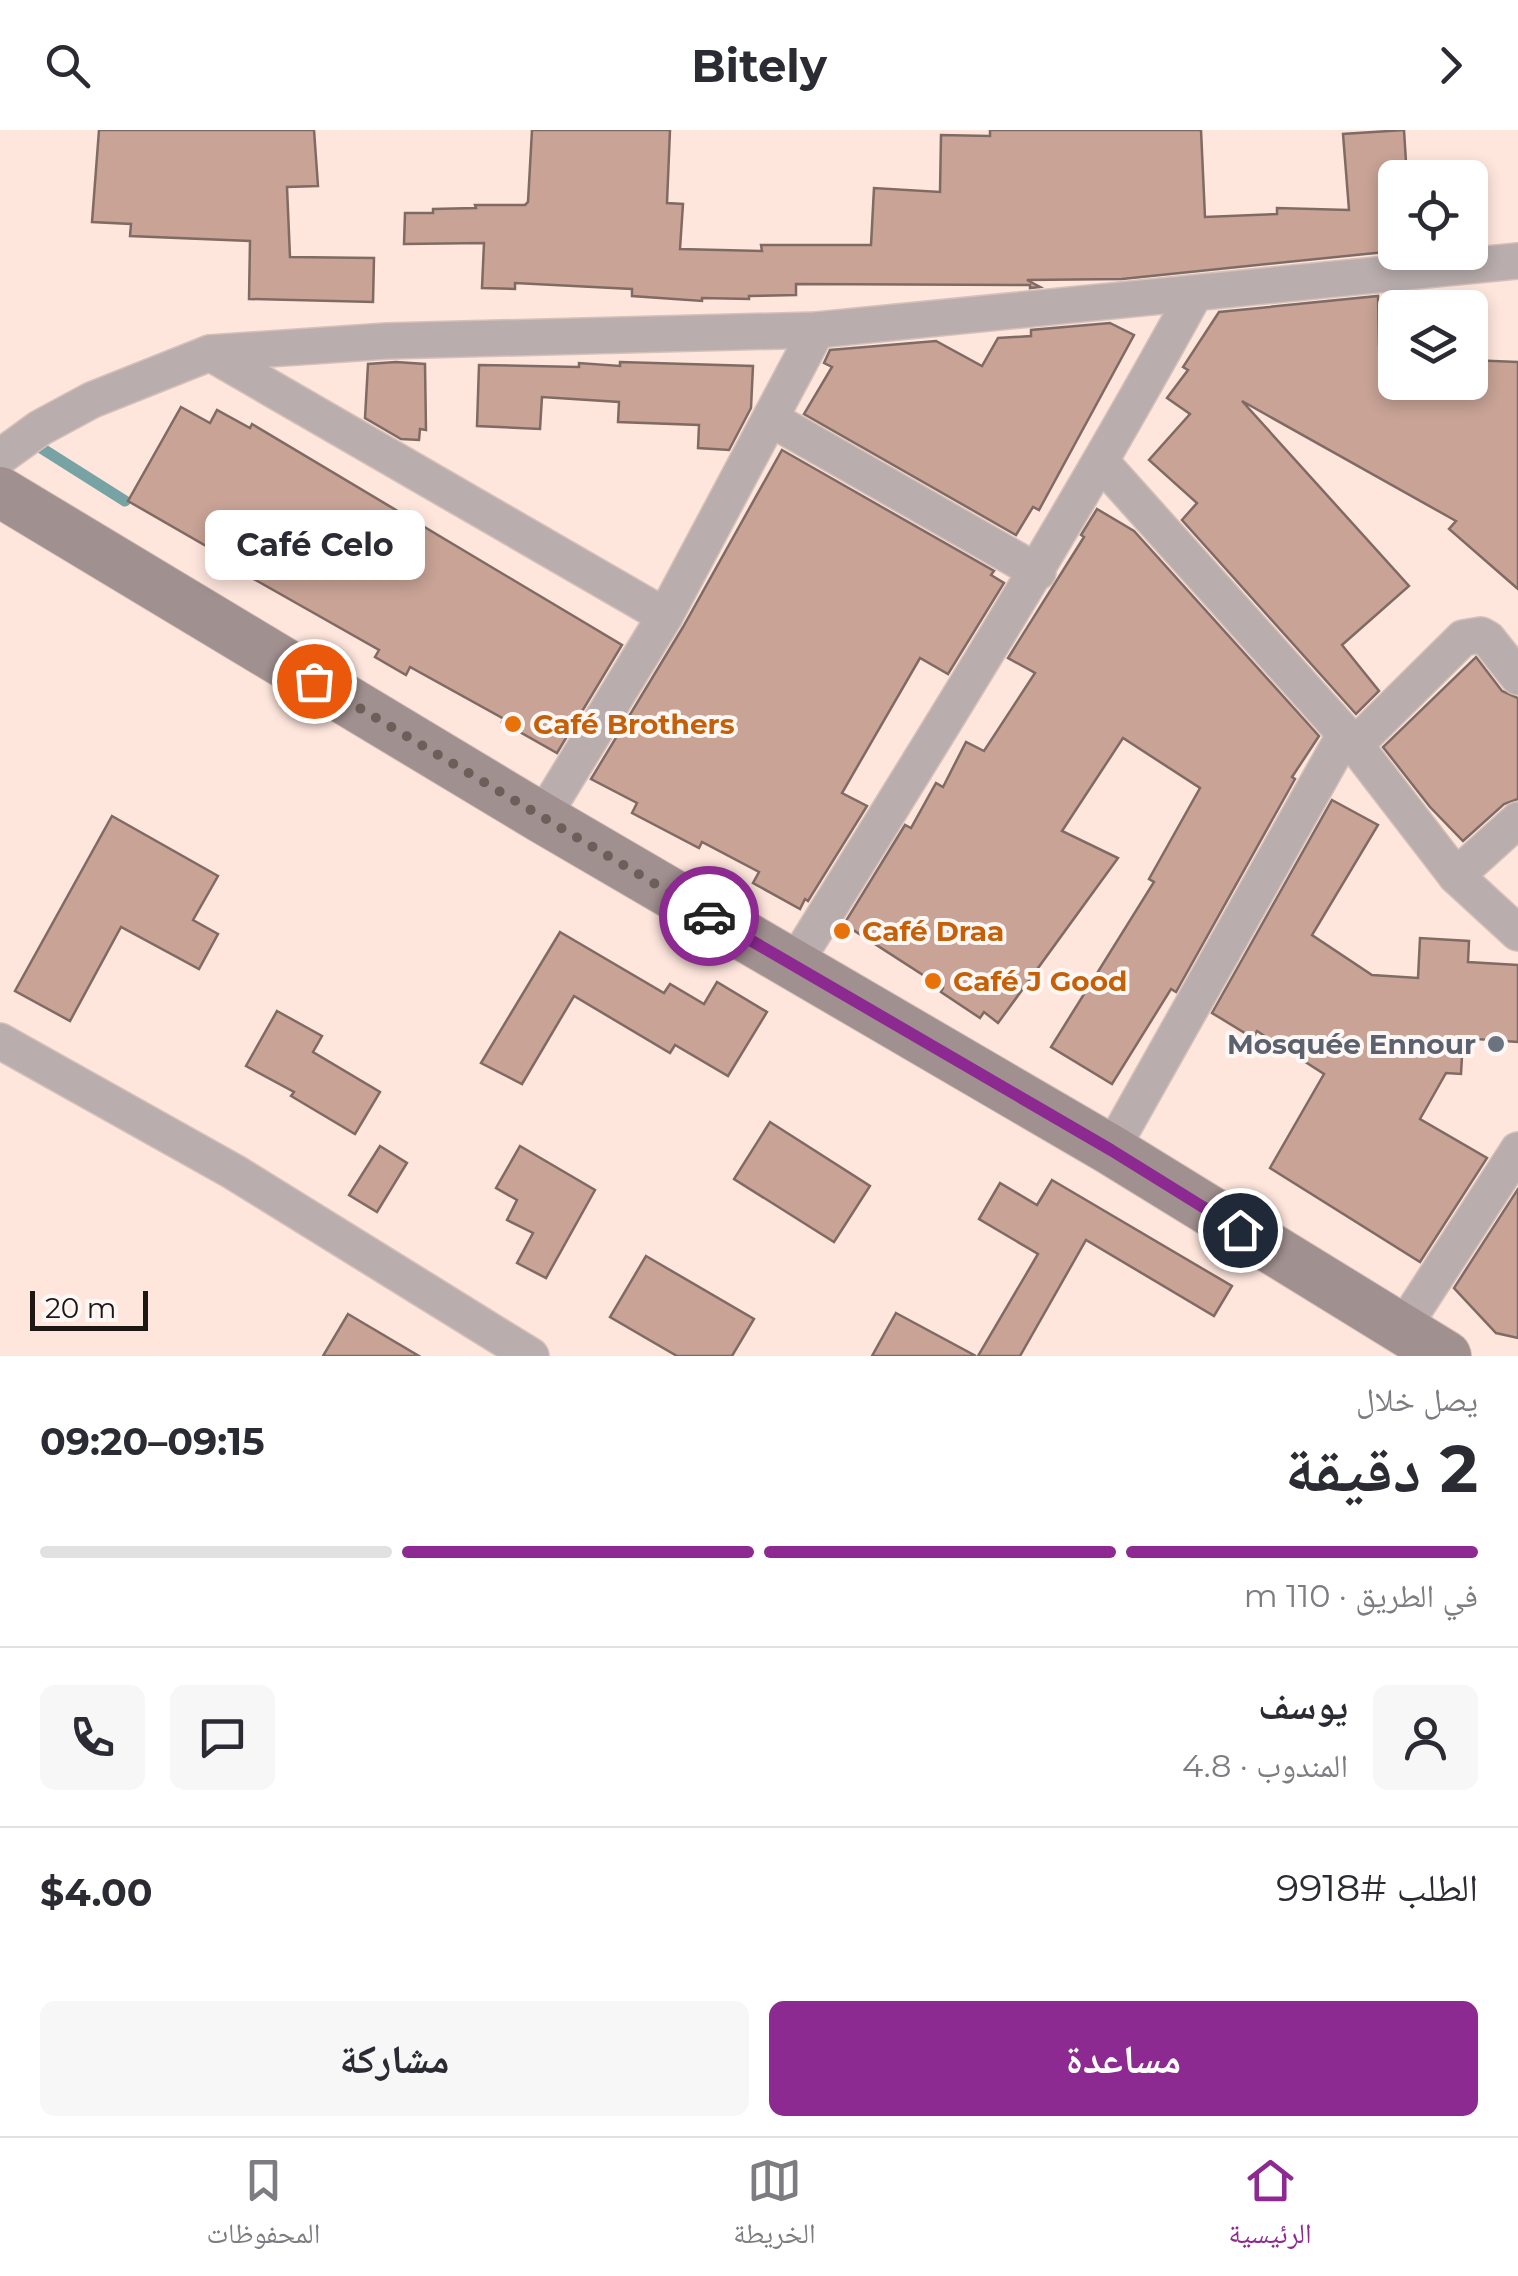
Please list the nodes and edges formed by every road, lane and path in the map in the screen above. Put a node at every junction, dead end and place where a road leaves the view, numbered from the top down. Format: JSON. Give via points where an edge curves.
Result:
{"nodes":[{"id":1,"x":1518,"y":261,"type":"edge"},
{"id":2,"x":1194,"y":295,"type":"junction"},
{"id":3,"x":817,"y":330,"type":"junction"},
{"id":4,"x":210,"y":352,"type":"junction"},
{"id":5,"x":771,"y":420,"type":"junction"},
{"id":6,"x":0,"y":458,"type":"edge"},
{"id":7,"x":1102,"y":463,"type":"junction"},
{"id":8,"x":0,"y":492,"type":"edge"},
{"id":9,"x":1038,"y":572,"type":"junction"},
{"id":10,"x":665,"y":616,"type":"junction"},
{"id":11,"x":1518,"y":677,"type":"edge"},
{"id":12,"x":1350,"y":739,"type":"junction"},
{"id":13,"x":542,"y":818,"type":"junction"},
{"id":14,"x":1518,"y":820,"type":"edge"},
{"id":15,"x":1456,"y":876,"type":"junction"},
{"id":16,"x":1518,"y":933,"type":"edge"},
{"id":17,"x":792,"y":966,"type":"junction"},
{"id":18,"x":0,"y":1041,"type":"edge"},
{"id":19,"x":1111,"y":1150,"type":"junction"},
{"id":20,"x":1518,"y":1150,"type":"edge"},
{"id":21,"x":1402,"y":1329,"type":"junction"},
{"id":22,"x":531,"y":1356,"type":"edge"},
{"id":23,"x":1446,"y":1356,"type":"edge"}],
"edges":[{"from":1,"to":2,"type":"street"},
{"from":2,"to":3,"type":"street"},
{"from":2,"to":7,"type":"street"},
{"from":3,"to":4,"type":"street"},
{"from":3,"to":5,"type":"street"},
{"from":4,"to":6,"type":"street","via":[[92,400]]},
{"from":4,"to":10,"type":"street"},
{"from":5,"to":9,"type":"street"},
{"from":5,"to":10,"type":"street"},
{"from":7,"to":9,"type":"street"},
{"from":7,"to":12,"type":"street"},
{"from":8,"to":13,"type":"street"},
{"from":9,"to":17,"type":"street"},
{"from":10,"to":13,"type":"street"},
{"from":11,"to":12,"type":"street","via":[[1488,639],[1462,638]]},
{"from":12,"to":15,"type":"street"},
{"from":12,"to":19,"type":"street"},
{"from":13,"to":17,"type":"street"},
{"from":14,"to":15,"type":"street"},
{"from":15,"to":16,"type":"street"},
{"from":17,"to":19,"type":"street"},
{"from":18,"to":22,"type":"street","via":[[234,1172]]},
{"from":19,"to":21,"type":"street"},
{"from":20,"to":21,"type":"street"},
{"from":21,"to":23,"type":"street"}]}
